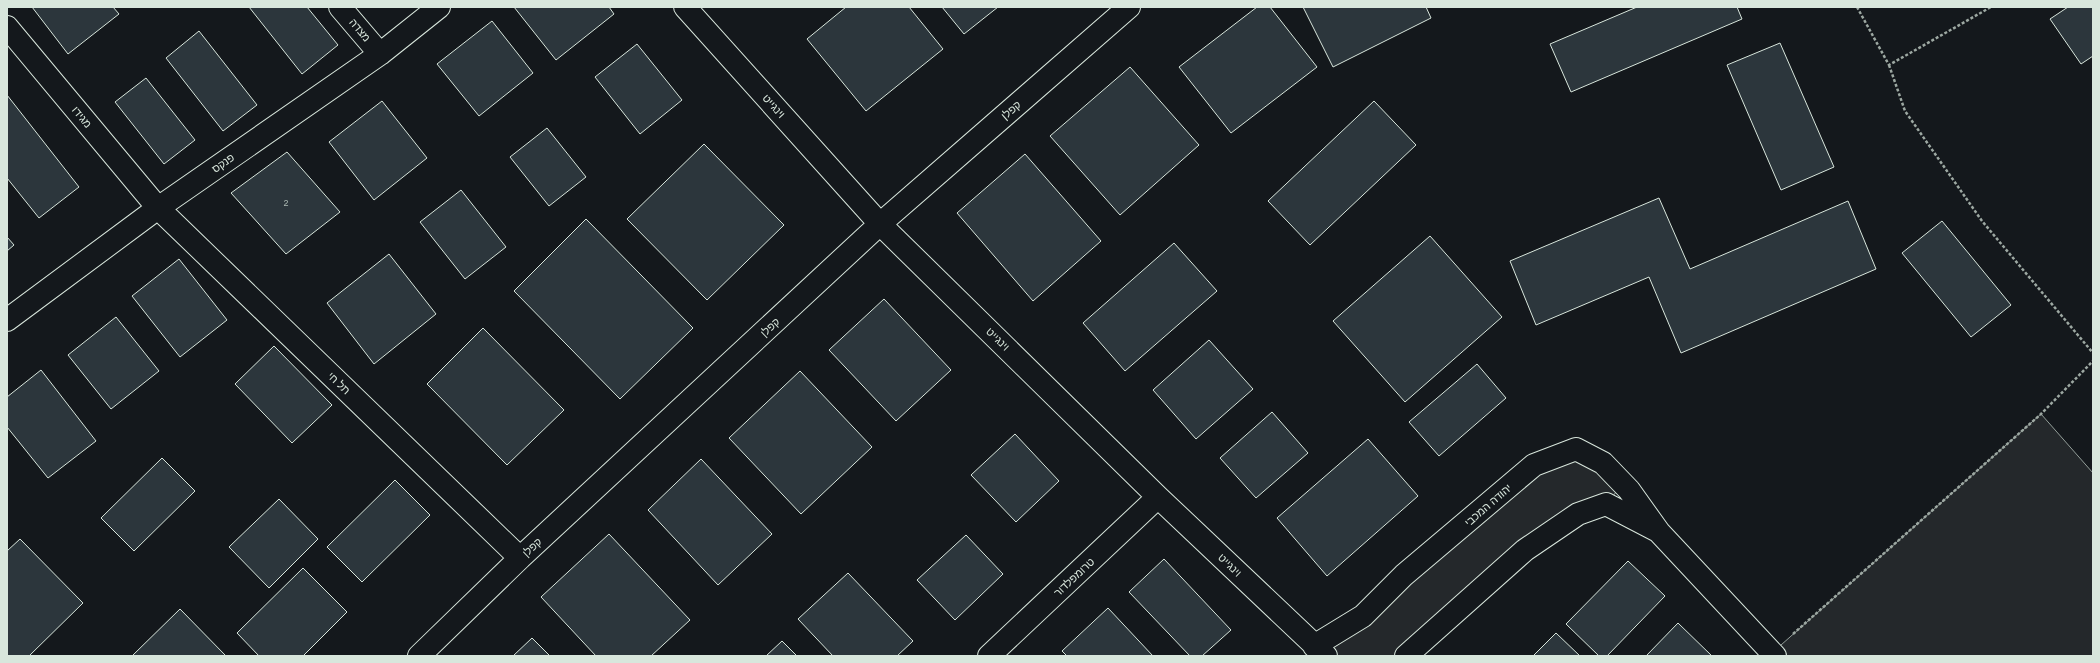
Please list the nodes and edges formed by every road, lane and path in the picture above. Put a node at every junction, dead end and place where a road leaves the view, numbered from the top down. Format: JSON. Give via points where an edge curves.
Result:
{"nodes":[{"id":1,"x":340,"y":7,"type":"edge"},
{"id":2,"x":439,"y":7,"type":"edge"},
{"id":3,"x":685,"y":7,"type":"edge"},
{"id":4,"x":1129,"y":7,"type":"edge"},
{"id":5,"x":1857,"y":7,"type":"edge"},
{"id":6,"x":1990,"y":7,"type":"edge"},
{"id":7,"x":7,"y":26,"type":"edge"},
{"id":8,"x":380,"y":54,"type":"junction"},
{"id":9,"x":1889,"y":65,"type":"junction"},
{"id":10,"x":158,"y":208,"type":"junction"},
{"id":11,"x":880,"y":224,"type":"junction"},
{"id":12,"x":7,"y":320,"type":"edge"},
{"id":13,"x":2093,"y":354,"type":"edge"},
{"id":14,"x":2093,"y":361,"type":"edge"},
{"id":15,"x":1158,"y":497,"type":"junction"},
{"id":16,"x":1659,"y":532,"type":"junction"},
{"id":17,"x":520,"y":558,"type":"junction"},
{"id":18,"x":1320,"y":651,"type":"edge"},
{"id":19,"x":1774,"y":654,"type":"edge"},
{"id":20,"x":419,"y":656,"type":"edge"},
{"id":21,"x":989,"y":656,"type":"edge"},
{"id":22,"x":1406,"y":656,"type":"edge"}],
"edges":[{"from":1,"to":8,"type":"street","name":"מצדה"},
{"from":2,"to":8,"type":"street","name":"פנקס"},
{"from":3,"to":11,"type":"street","name":"וינגייט"},
{"from":4,"to":11,"type":"street","name":"קפלן"},
{"from":5,"to":9,"type":"path"},
{"from":6,"to":9,"type":"path"},
{"from":7,"to":10,"type":"street","name":"מגידו"},
{"from":8,"to":10,"type":"street","name":"פנקס"},
{"from":9,"to":13,"type":"path","via":[[1905,111],[1982,221]]},
{"from":10,"to":12,"type":"street","name":"פנקס"},
{"from":10,"to":17,"type":"street","name":"תל חי"},
{"from":11,"to":15,"type":"street","name":"וינגייט"},
{"from":11,"to":17,"type":"street","name":"קפלן"},
{"from":14,"to":19,"type":"path","via":[[2041,414]]},
{"from":15,"to":18,"type":"street","name":"וינגייט"},
{"from":15,"to":21,"type":"street","name":"טרומפלדור"},
{"from":16,"to":18,"type":"street","name":"יהודה המכבי","via":[[1629,490],[1603,463],[1576,449],[1534,465],[1404,575],[1363,616]]},
{"from":16,"to":19,"type":"street","name":"יהודה המכבי"},
{"from":16,"to":22,"type":"street","name":"יהודה המכבי","via":[[1606,504],[1578,514],[1525,550]]},
{"from":17,"to":20,"type":"street","name":"קפלן"}]}
